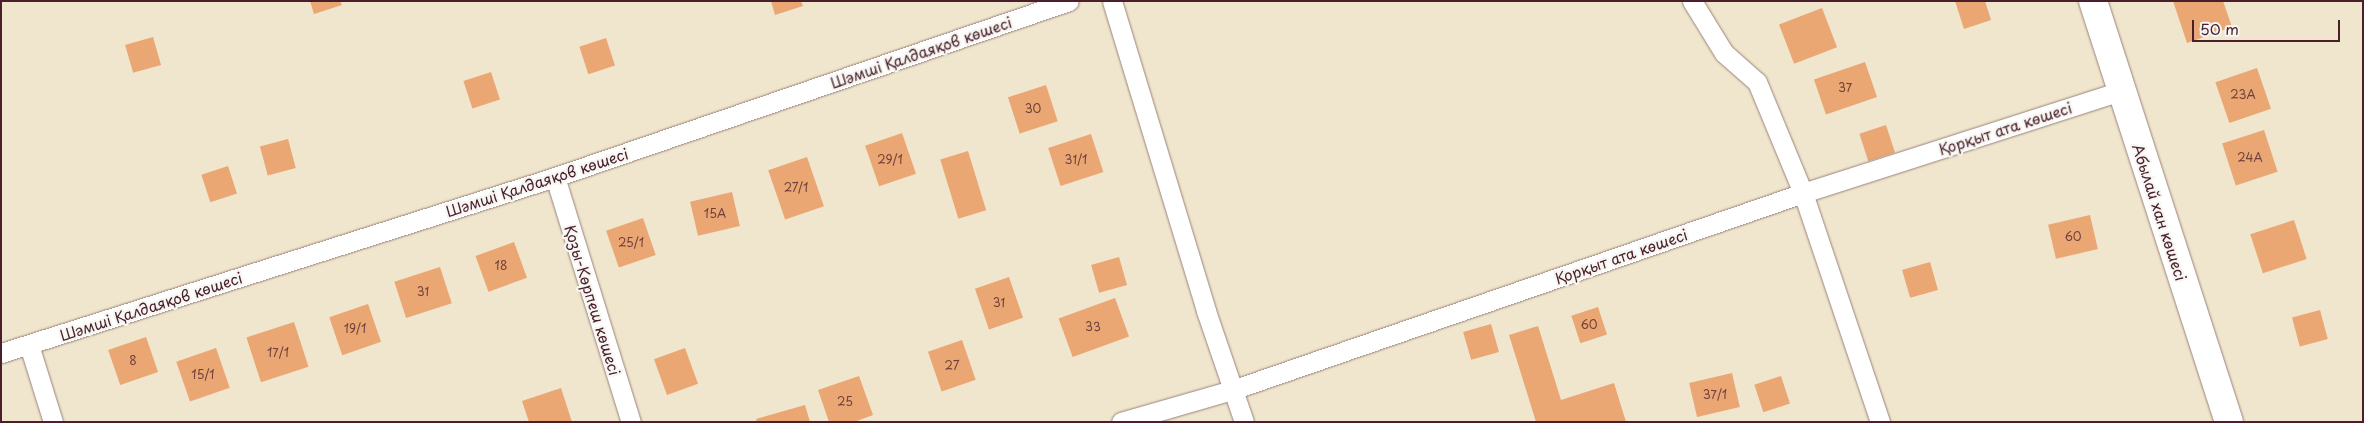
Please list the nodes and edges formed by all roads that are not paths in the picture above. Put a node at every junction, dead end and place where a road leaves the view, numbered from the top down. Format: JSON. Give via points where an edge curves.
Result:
{"nodes":[{"id":1,"x":1070,"y":1,"type":"edge"},
{"id":2,"x":1112,"y":1,"type":"edge"},
{"id":3,"x":1692,"y":1,"type":"edge"},
{"id":4,"x":2093,"y":1,"type":"edge"},
{"id":5,"x":2121,"y":91,"type":"junction"},
{"id":6,"x":554,"y":177,"type":"junction"},
{"id":7,"x":1803,"y":193,"type":"junction"},
{"id":8,"x":29,"y":345,"type":"junction"},
{"id":9,"x":1,"y":353,"type":"edge"},
{"id":10,"x":1232,"y":390,"type":"junction"},
{"id":11,"x":53,"y":422,"type":"edge"},
{"id":12,"x":631,"y":422,"type":"edge"},
{"id":13,"x":1121,"y":422,"type":"edge"},
{"id":14,"x":1244,"y":422,"type":"edge"},
{"id":15,"x":1880,"y":422,"type":"edge"},
{"id":16,"x":2229,"y":422,"type":"edge"}],
"edges":[{"from":1,"to":6,"type":"street","name":"Шәмші Қалдаяқов көшесі"},
{"from":2,"to":10,"type":"street"},
{"from":3,"to":7,"type":"street","via":[[1724,53],[1757,82]]},
{"from":4,"to":5,"type":"street","name":"Абылай хан көшесі"},
{"from":5,"to":7,"type":"street","name":"Қорқыт ата көшесі"},
{"from":5,"to":16,"type":"street","name":"Абылай хан көшесі"},
{"from":6,"to":8,"type":"street","name":"Шәмші Қалдаяқов көшесі"},
{"from":6,"to":12,"type":"street","name":"Қозы-Көрпеш көшесі"},
{"from":7,"to":10,"type":"street","name":"Қорқыт ата көшесі"},
{"from":7,"to":15,"type":"street"},
{"from":8,"to":9,"type":"street","name":"Шәмші Қалдаяқов көшесі"},
{"from":8,"to":11,"type":"street"},
{"from":10,"to":13,"type":"street","name":"Қорқыт ата көшесі"},
{"from":10,"to":14,"type":"street"}]}
